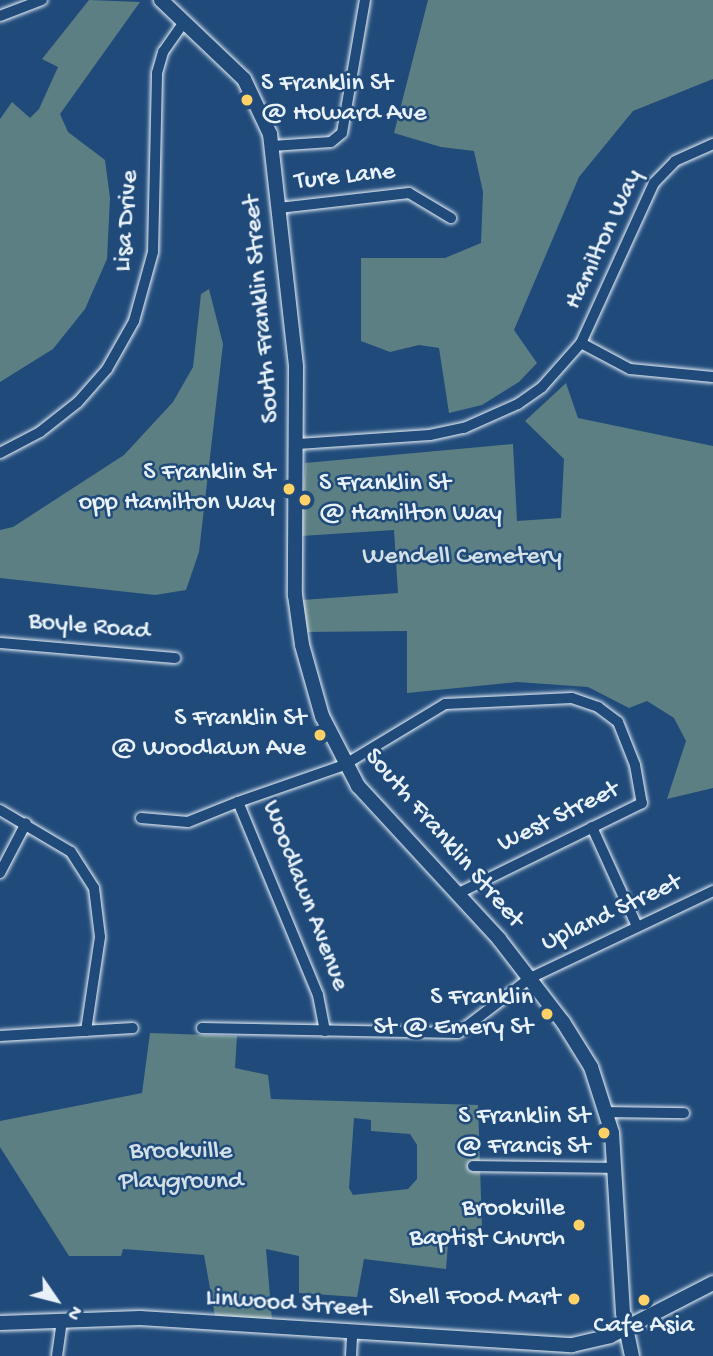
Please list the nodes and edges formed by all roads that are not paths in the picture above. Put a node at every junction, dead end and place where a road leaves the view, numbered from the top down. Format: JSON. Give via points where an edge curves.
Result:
{"nodes":[{"id":1,"x":42,"y":0,"type":"edge"},
{"id":2,"x":161,"y":0,"type":"edge"},
{"id":3,"x":365,"y":0,"type":"edge"},
{"id":4,"x":0,"y":16,"type":"edge"},
{"id":5,"x":186,"y":21,"type":"junction"},
{"id":6,"x":713,"y":144,"type":"edge"},
{"id":7,"x":272,"y":146,"type":"junction"},
{"id":8,"x":279,"y":208,"type":"junction"},
{"id":9,"x":451,"y":218,"type":"dead end"},
{"id":10,"x":581,"y":343,"type":"junction"},
{"id":11,"x":713,"y":377,"type":"edge"},
{"id":12,"x":298,"y":444,"type":"junction"},
{"id":13,"x":0,"y":453,"type":"edge"},
{"id":14,"x":0,"y":643,"type":"edge"},
{"id":15,"x":175,"y":658,"type":"dead end"},
{"id":16,"x":344,"y":765,"type":"junction"},
{"id":17,"x":238,"y":802,"type":"junction"},
{"id":18,"x":642,"y":803,"type":"joint"},
{"id":19,"x":0,"y":810,"type":"edge"},
{"id":20,"x":141,"y":818,"type":"dead end"},
{"id":21,"x":26,"y":823,"type":"junction"},
{"id":22,"x":592,"y":827,"type":"junction"},
{"id":23,"x":0,"y":873,"type":"edge"},
{"id":24,"x":713,"y":891,"type":"edge"},
{"id":25,"x":458,"y":893,"type":"junction"},
{"id":26,"x":637,"y":926,"type":"junction"},
{"id":27,"x":530,"y":978,"type":"junction"},
{"id":28,"x":133,"y":1028,"type":"dead end"},
{"id":29,"x":202,"y":1028,"type":"dead end"},
{"id":30,"x":86,"y":1031,"type":"junction"},
{"id":31,"x":325,"y":1031,"type":"junction"},
{"id":32,"x":0,"y":1036,"type":"edge"},
{"id":33,"x":608,"y":1112,"type":"junction"},
{"id":34,"x":684,"y":1113,"type":"dead end"},
{"id":35,"x":473,"y":1166,"type":"dead end"},
{"id":36,"x":616,"y":1168,"type":"junction"},
{"id":37,"x":713,"y":1283,"type":"edge"},
{"id":38,"x":62,"y":1321,"type":"junction"},
{"id":39,"x":0,"y":1323,"type":"edge"},
{"id":40,"x":625,"y":1328,"type":"junction"},
{"id":41,"x":352,"y":1335,"type":"junction"},
{"id":42,"x":58,"y":1356,"type":"edge"},
{"id":43,"x":351,"y":1356,"type":"edge"},
{"id":44,"x":632,"y":1356,"type":"edge"}],
"edges":[{"from":1,"to":4,"type":"street"},
{"from":2,"to":5,"type":"main road","name":"South Franklin Street"},
{"from":3,"to":7,"type":"street","via":[[342,133],[331,142]]},
{"from":5,"to":7,"type":"main road","name":"South Franklin Street","via":[[244,79],[267,122]]},
{"from":5,"to":13,"type":"street","name":"Lisa Drive","via":[[163,52],[157,73],[153,252],[134,321],[107,369],[78,402],[40,432]]},
{"from":6,"to":10,"type":"street","name":"Hamilton Way","via":[[675,161],[654,183]]},
{"from":7,"to":8,"type":"main road","name":"South Franklin Street"},
{"from":8,"to":9,"type":"street","name":"Ture Lane","via":[[409,193]]},
{"from":8,"to":12,"type":"main road","name":"South Franklin Street","via":[[296,367]]},
{"from":10,"to":11,"type":"street","name":"Hamilton Way","via":[[630,369]]},
{"from":10,"to":12,"type":"street","name":"Hamilton Way","via":[[542,387],[501,413],[464,428]]},
{"from":12,"to":16,"type":"main road","name":"South Franklin Street","via":[[294,572],[298,620],[322,716]]},
{"from":14,"to":15,"type":"street","name":"Boyle Road"},
{"from":16,"to":17,"type":"street","name":"Woodlawn Avenue"},
{"from":16,"to":18,"type":"street","name":"Woodlawn Avenue","via":[[445,704],[572,698],[598,707],[618,722],[635,765]]},
{"from":16,"to":25,"type":"main road","name":"South Franklin Street","via":[[381,813]]},
{"from":17,"to":20,"type":"street","via":[[188,822]]},
{"from":17,"to":31,"type":"street","name":"Woodlawn Avenue","via":[[318,995]]},
{"from":18,"to":22,"type":"street","name":"West Street"},
{"from":19,"to":21,"type":"street"},
{"from":21,"to":23,"type":"street"},
{"from":21,"to":30,"type":"street","via":[[71,852],[89,875],[98,902],[100,937]]},
{"from":22,"to":25,"type":"street","name":"West Street"},
{"from":22,"to":26,"type":"street"},
{"from":24,"to":26,"type":"street","name":"Upland Street"},
{"from":25,"to":27,"type":"main road","name":"South Franklin Street"},
{"from":26,"to":27,"type":"street","name":"Upland Street"},
{"from":27,"to":31,"type":"street","name":"Upland Street","via":[[458,1033]]},
{"from":27,"to":33,"type":"main road","name":"South Franklin Street","via":[[580,1048]]},
{"from":28,"to":30,"type":"street"},
{"from":29,"to":31,"type":"street","name":"Upland Street"},
{"from":30,"to":32,"type":"street"},
{"from":33,"to":34,"type":"street"},
{"from":33,"to":36,"type":"main road","name":"South Franklin Street"},
{"from":35,"to":36,"type":"street"},
{"from":36,"to":40,"type":"main road","name":"South Franklin Street"},
{"from":37,"to":40,"type":"main road","name":"Linwood Street"},
{"from":38,"to":39,"type":"main road","name":"Linwood Street"},
{"from":38,"to":41,"type":"main road","name":"Linwood Street","via":[[113,1318]]},
{"from":38,"to":42,"type":"street"},
{"from":40,"to":41,"type":"main road","name":"Linwood Street","via":[[572,1345]]},
{"from":40,"to":44,"type":"main road","name":"South Franklin Street"},
{"from":41,"to":43,"type":"street"}]}
